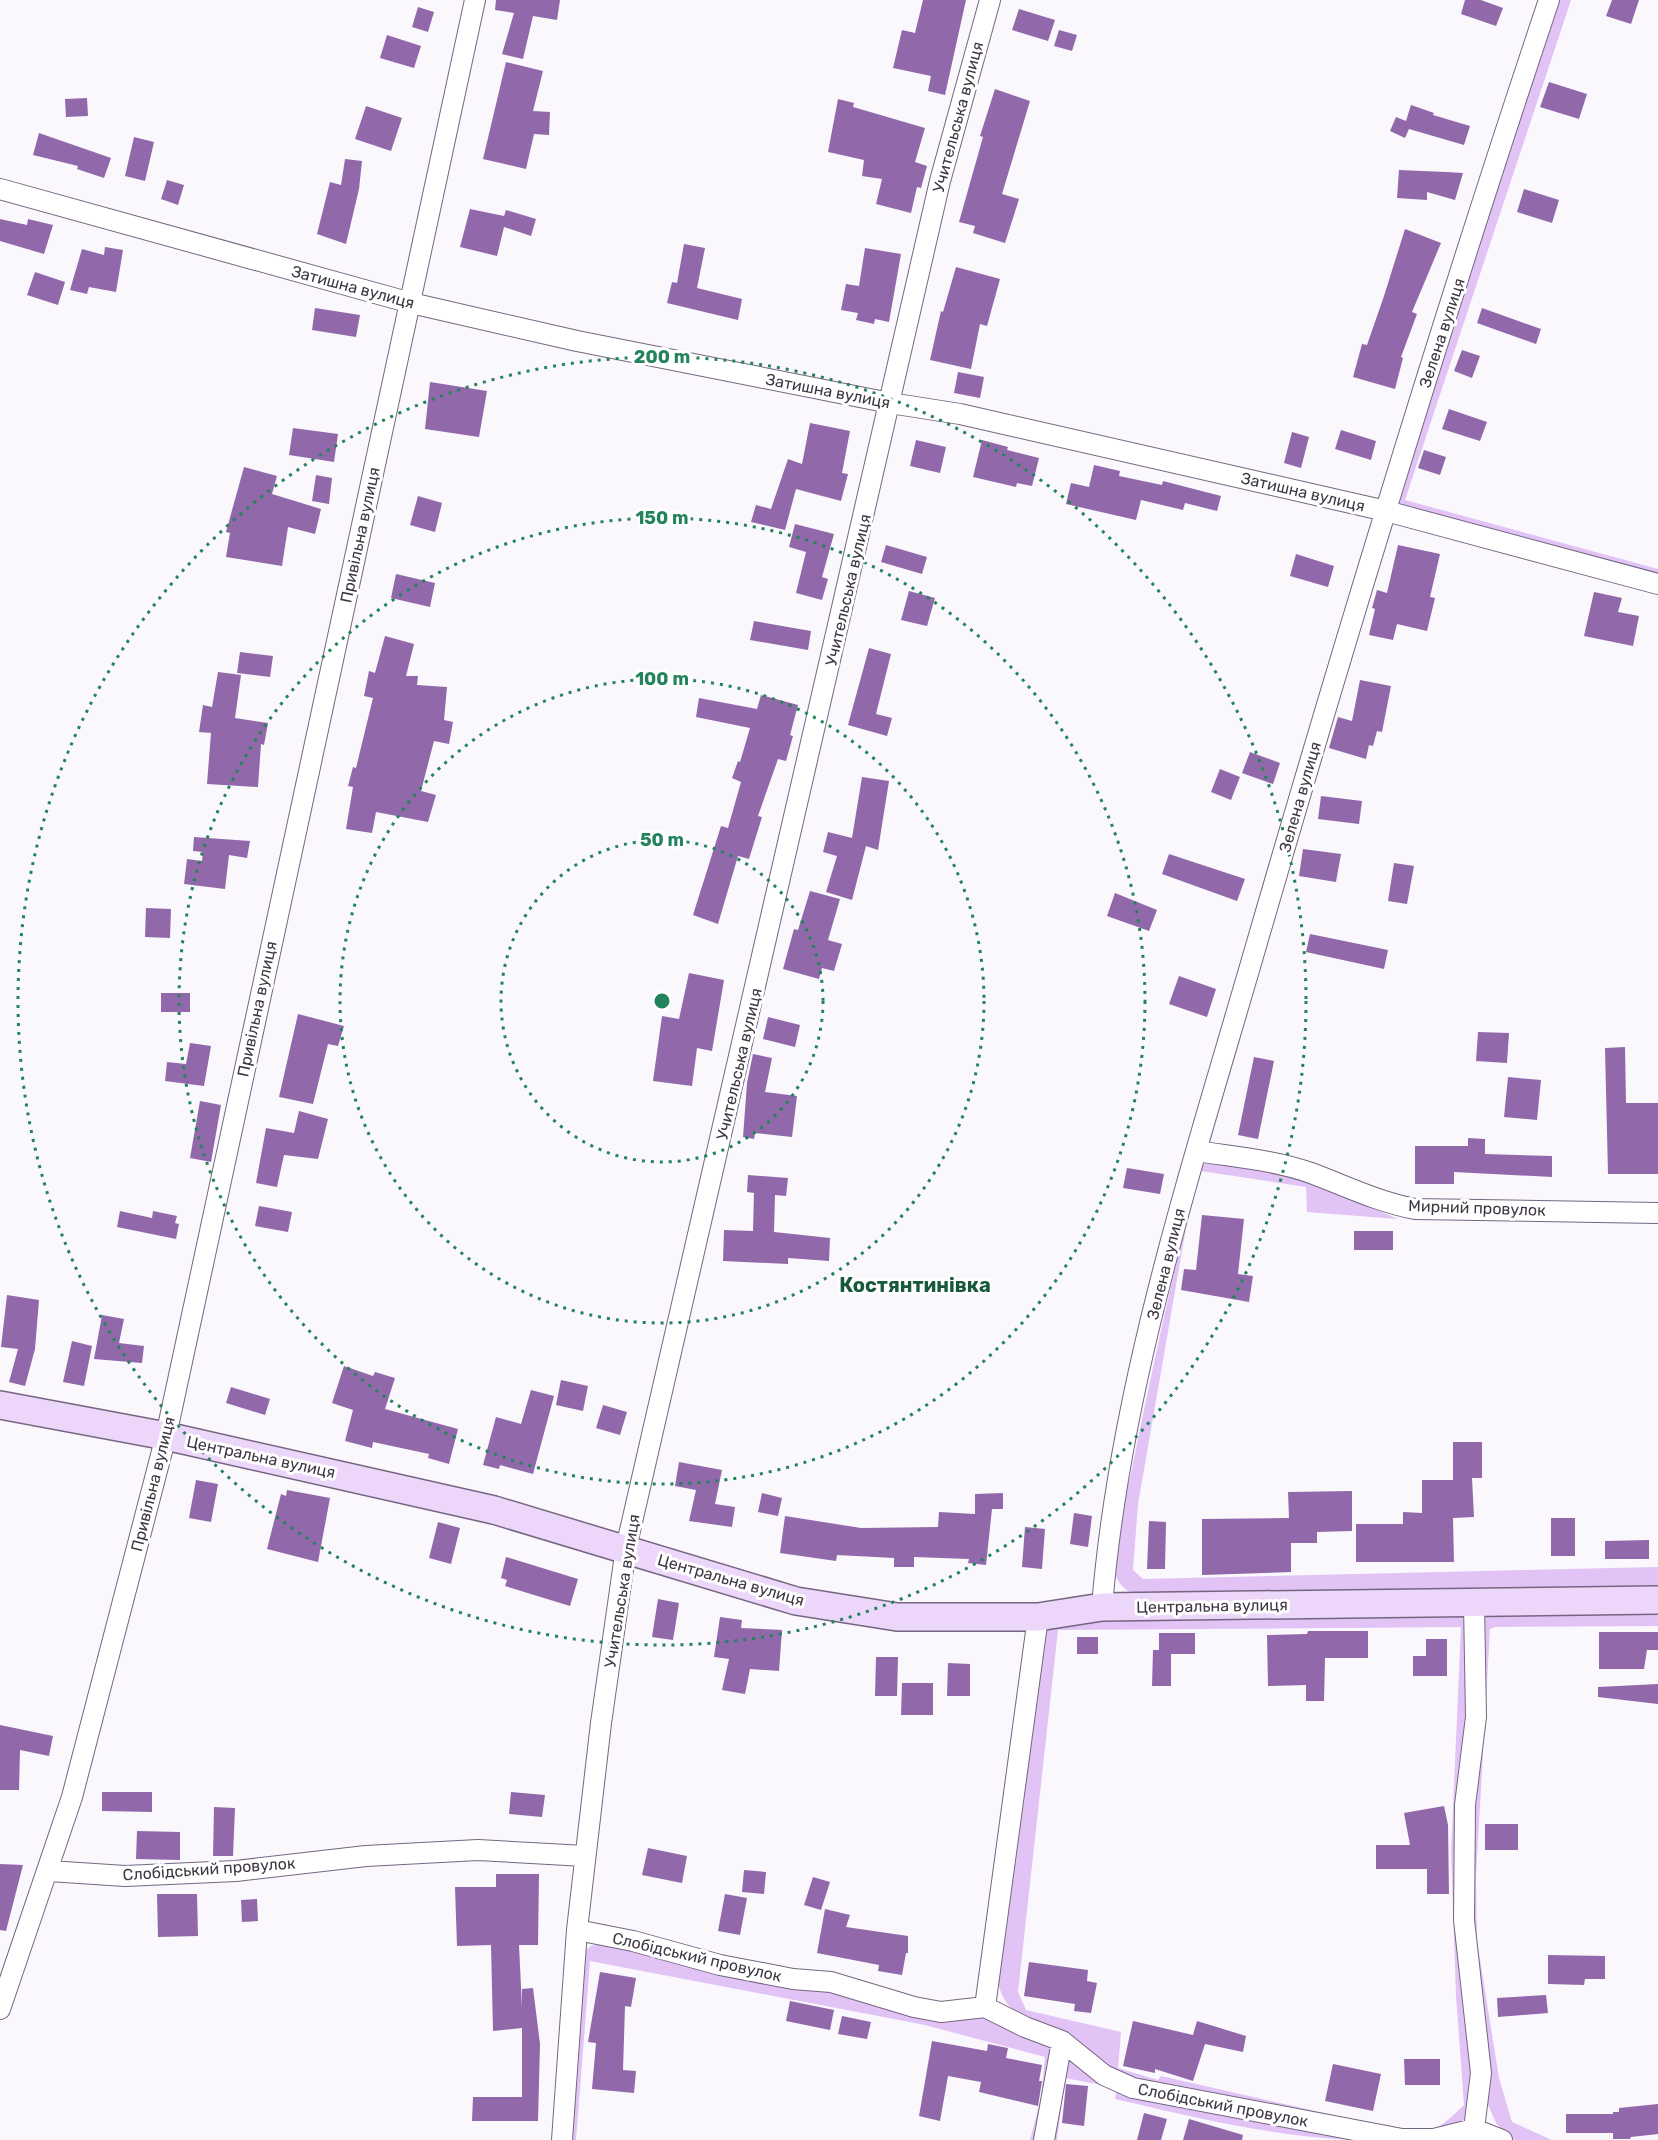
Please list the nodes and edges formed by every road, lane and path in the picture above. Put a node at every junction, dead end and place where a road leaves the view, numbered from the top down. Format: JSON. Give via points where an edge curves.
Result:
{"nodes":[{"id":1,"x":475,"y":0,"type":"edge"},
{"id":2,"x":990,"y":0,"type":"edge"},
{"id":3,"x":1549,"y":0,"type":"edge"},
{"id":4,"x":0,"y":189,"type":"edge"},
{"id":5,"x":411,"y":303,"type":"junction"},
{"id":6,"x":890,"y":403,"type":"junction"},
{"id":7,"x":1386,"y":511,"type":"junction"},
{"id":8,"x":1658,"y":584,"type":"edge"},
{"id":9,"x":1197,"y":1151,"type":"junction"},
{"id":10,"x":1658,"y":1213,"type":"edge"},
{"id":11,"x":0,"y":1405,"type":"edge"},
{"id":12,"x":166,"y":1436,"type":"junction"},
{"id":13,"x":626,"y":1548,"type":"junction"},
{"id":14,"x":1658,"y":1600,"type":"edge"},
{"id":15,"x":1474,"y":1603,"type":"junction"},
{"id":16,"x":1102,"y":1607,"type":"junction"},
{"id":17,"x":1038,"y":1617,"type":"junction"},
{"id":18,"x":585,"y":1856,"type":"junction"},
{"id":19,"x":49,"y":1871,"type":"junction"},
{"id":20,"x":577,"y":1930,"type":"junction"},
{"id":21,"x":986,"y":2007,"type":"junction"},
{"id":22,"x":0,"y":2009,"type":"edge"},
{"id":23,"x":1062,"y":2041,"type":"junction"},
{"id":24,"x":1474,"y":2129,"type":"junction"},
{"id":25,"x":562,"y":2140,"type":"edge"},
{"id":26,"x":1044,"y":2140,"type":"edge"},
{"id":27,"x":1502,"y":2140,"type":"edge"}],
"edges":[{"from":1,"to":5,"type":"street","name":"Привільна вулиця"},
{"from":2,"to":6,"type":"street","name":"Учительська вулиця","via":[[940,181]]},
{"from":3,"to":7,"type":"street","name":"Зелена вулиця"},
{"from":4,"to":5,"type":"street","name":"Затишна вулиця"},
{"from":5,"to":6,"type":"street","name":"Затишна вулиця","via":[[577,341]]},
{"from":5,"to":12,"type":"street","name":"Привільна вулиця"},
{"from":6,"to":7,"type":"street","name":"Затишна вулиця","via":[[960,414]]},
{"from":6,"to":13,"type":"street","name":"Учительська вулиця"},
{"from":7,"to":8,"type":"street","name":"Затишна вулиця"},
{"from":7,"to":9,"type":"street","name":"Зелена вулиця"},
{"from":9,"to":10,"type":"street","name":"Мирний провулок","via":[[1276,1163],[1385,1203],[1416,1209]]},
{"from":9,"to":16,"type":"street","name":"Зелена вулиця","via":[[1150,1324],[1108,1532]]},
{"from":11,"to":12,"type":"street","name":"Центральна вулиця"},
{"from":12,"to":13,"type":"street","name":"Центральна вулиця","via":[[494,1510]]},
{"from":12,"to":19,"type":"street","name":"Привільна вулиця"},
{"from":13,"to":17,"type":"street","name":"Центральна вулиця","via":[[796,1601],[897,1617]]},
{"from":13,"to":18,"type":"street","name":"Учительська вулиця"},
{"from":14,"to":15,"type":"street","name":"Центральна вулиця"},
{"from":15,"to":16,"type":"street","name":"Центральна вулиця"},
{"from":15,"to":24,"type":"street","via":[[1476,1718],[1465,1805],[1464,1920],[1481,2073]]},
{"from":16,"to":17,"type":"street","name":"Центральна вулиця"},
{"from":17,"to":21,"type":"street"},
{"from":18,"to":19,"type":"street","name":"Слобідський провулок","via":[[478,1850],[366,1856],[225,1872],[125,1876]]},
{"from":18,"to":20,"type":"street","name":"Учительська вулиця"},
{"from":19,"to":22,"type":"street","name":"Привільна вулиця"},
{"from":20,"to":21,"type":"street","name":"Слобідський провулок","via":[[793,1980],[831,1982],[914,2007],[941,2012]]},
{"from":20,"to":25,"type":"street","name":"Учительська вулиця"},
{"from":21,"to":23,"type":"street","name":"Слобідський провулок"},
{"from":23,"to":24,"type":"street","name":"Слобідський провулок","via":[[1104,2075],[1133,2088],[1402,2139],[1434,2139]]},
{"from":23,"to":26,"type":"street"},
{"from":24,"to":27,"type":"street"}]}
